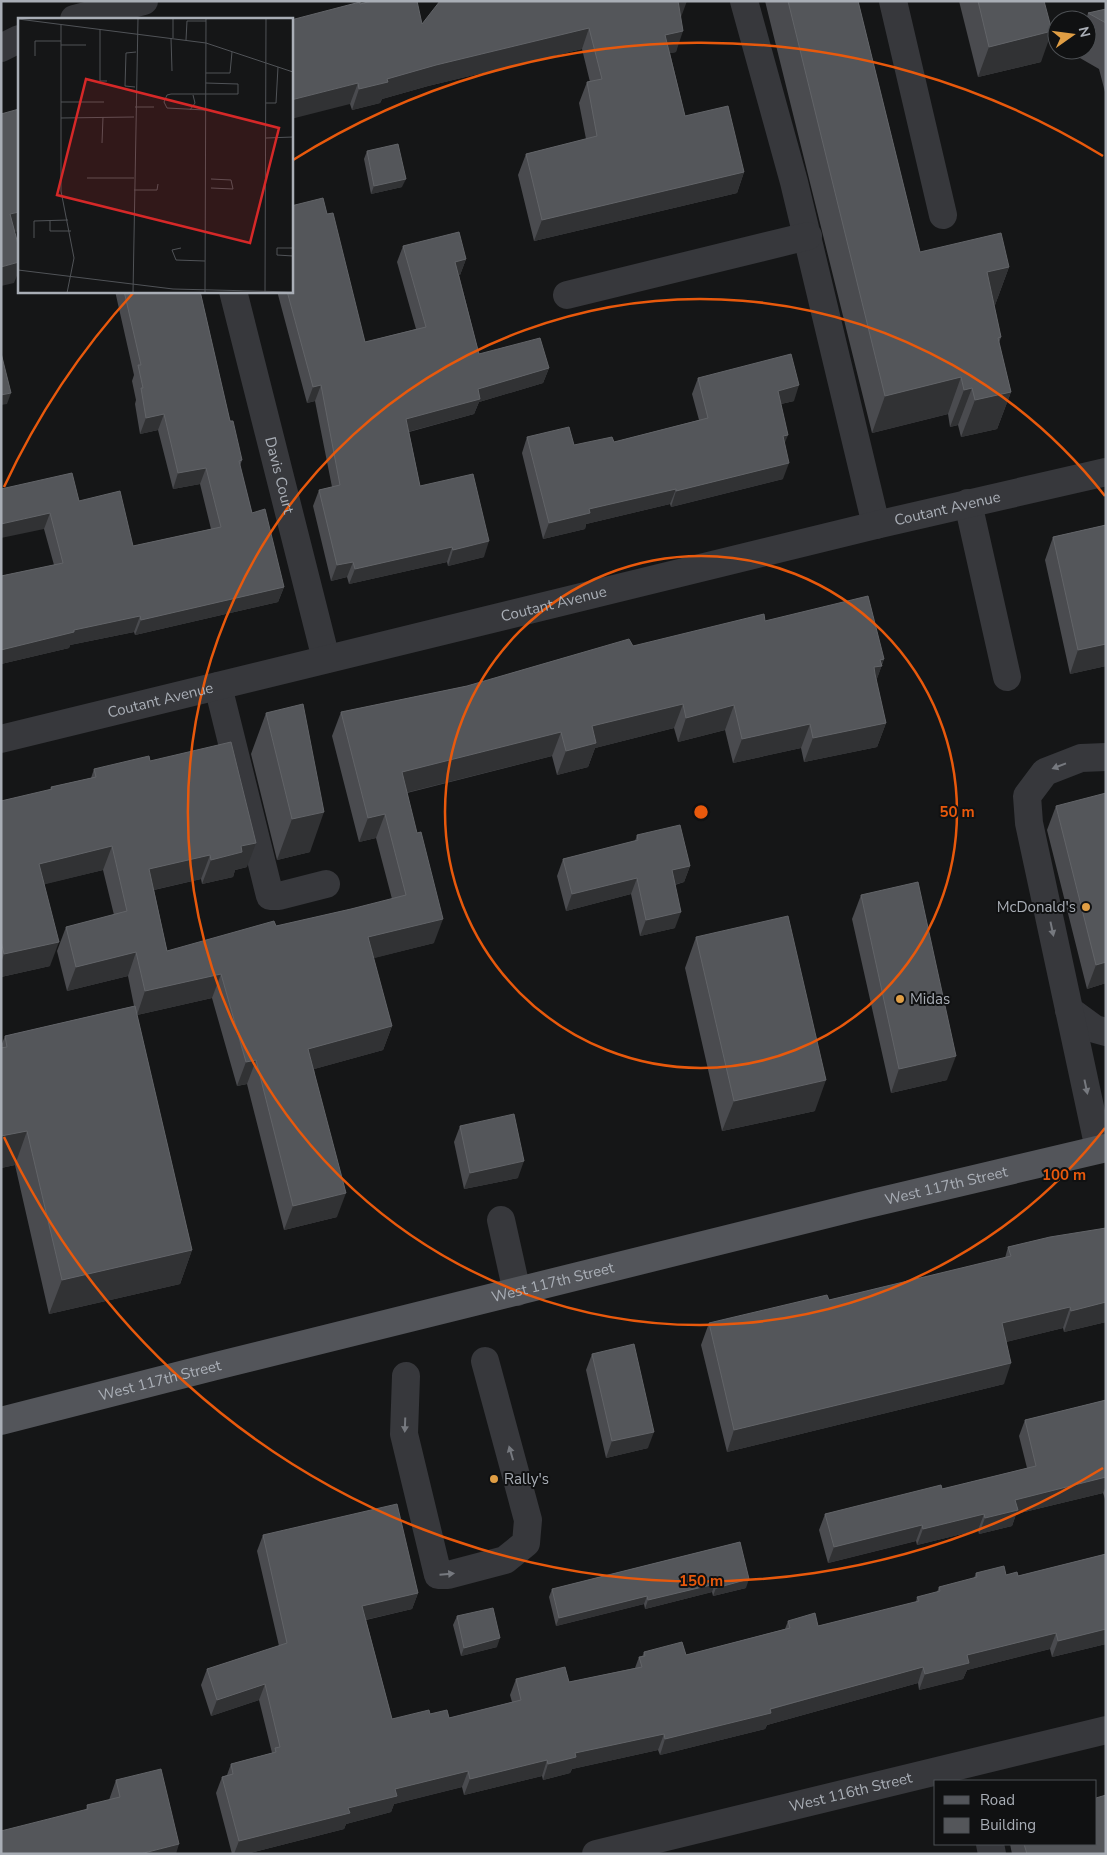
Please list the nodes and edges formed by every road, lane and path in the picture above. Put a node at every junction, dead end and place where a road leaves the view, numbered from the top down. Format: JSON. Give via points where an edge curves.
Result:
{"nodes":[{"id":1,"x":144,"y":1,"type":"edge"},
{"id":2,"x":744,"y":1,"type":"edge"},
{"id":3,"x":893,"y":1,"type":"edge"},
{"id":4,"x":78,"y":18,"type":"edge"},
{"id":5,"x":18,"y":40,"type":"edge"},
{"id":6,"x":1,"y":48,"type":"edge"},
{"id":7,"x":944,"y":216,"type":"dead end"},
{"id":8,"x":808,"y":236,"type":"junction"},
{"id":9,"x":233,"y":292,"type":"edge"},
{"id":10,"x":567,"y":295,"type":"dead end"},
{"id":11,"x":1106,"y":472,"type":"edge"},
{"id":12,"x":968,"y":503,"type":"junction"},
{"id":13,"x":876,"y":525,"type":"junction"},
{"id":14,"x":326,"y":659,"type":"junction"},
{"id":15,"x":1008,"y":677,"type":"dead end"},
{"id":16,"x":218,"y":686,"type":"junction"},
{"id":17,"x":1,"y":739,"type":"edge"},
{"id":18,"x":1106,"y":757,"type":"edge"},
{"id":19,"x":326,"y":884,"type":"dead end"},
{"id":20,"x":1069,"y":1010,"type":"junction"},
{"id":21,"x":1106,"y":1032,"type":"edge"},
{"id":22,"x":1103,"y":1149,"type":"edge"},
{"id":23,"x":501,"y":1220,"type":"dead end"},
{"id":24,"x":517,"y":1292,"type":"junction"},
{"id":25,"x":485,"y":1361,"type":"dead end"},
{"id":26,"x":406,"y":1376,"type":"dead end"},
{"id":27,"x":1,"y":1422,"type":"edge"},
{"id":28,"x":1106,"y":1730,"type":"edge"},
{"id":29,"x":982,"y":1771,"type":"edge"},
{"id":30,"x":940,"y":1780,"type":"edge"},
{"id":31,"x":934,"y":1781,"type":"edge"},
{"id":32,"x":596,"y":1854,"type":"edge"}],
"edges":[{"from":1,"to":4,"type":"street"},
{"from":2,"to":8,"type":"street"},
{"from":3,"to":7,"type":"street"},
{"from":5,"to":6,"type":"street"},
{"from":8,"to":10,"type":"street"},
{"from":8,"to":13,"type":"street"},
{"from":9,"to":14,"type":"street","name":"Davis Court"},
{"from":11,"to":12,"type":"street","name":"Coutant Avenue"},
{"from":12,"to":13,"type":"street","name":"Coutant Avenue"},
{"from":12,"to":15,"type":"street"},
{"from":13,"to":14,"type":"street","name":"Coutant Avenue"},
{"from":14,"to":16,"type":"street","name":"Coutant Avenue"},
{"from":16,"to":17,"type":"street","name":"Coutant Avenue"},
{"from":16,"to":19,"type":"street","via":[[270,896]]},
{"from":18,"to":20,"type":"street","one_way":true,"via":[[1081,758],[1045,772],[1027,796],[1028,822]]},
{"from":20,"to":21,"type":"street","via":[[1095,1029]]},
{"from":20,"to":22,"type":"street","one_way":true},
{"from":22,"to":24,"type":"main road","name":"West 117th Street"},
{"from":23,"to":24,"type":"street"},
{"from":24,"to":27,"type":"main road","name":"West 117th Street"},
{"from":26,"to":25,"type":"street","one_way":true,"via":[[404,1434],[438,1575],[448,1575],[506,1560],[526,1543],[528,1520]]},
{"from":28,"to":29,"type":"street","name":"West 116th Street"},
{"from":29,"to":30,"type":"street","name":"West 116th Street"},
{"from":31,"to":32,"type":"street","name":"West 116th Street"}]}
